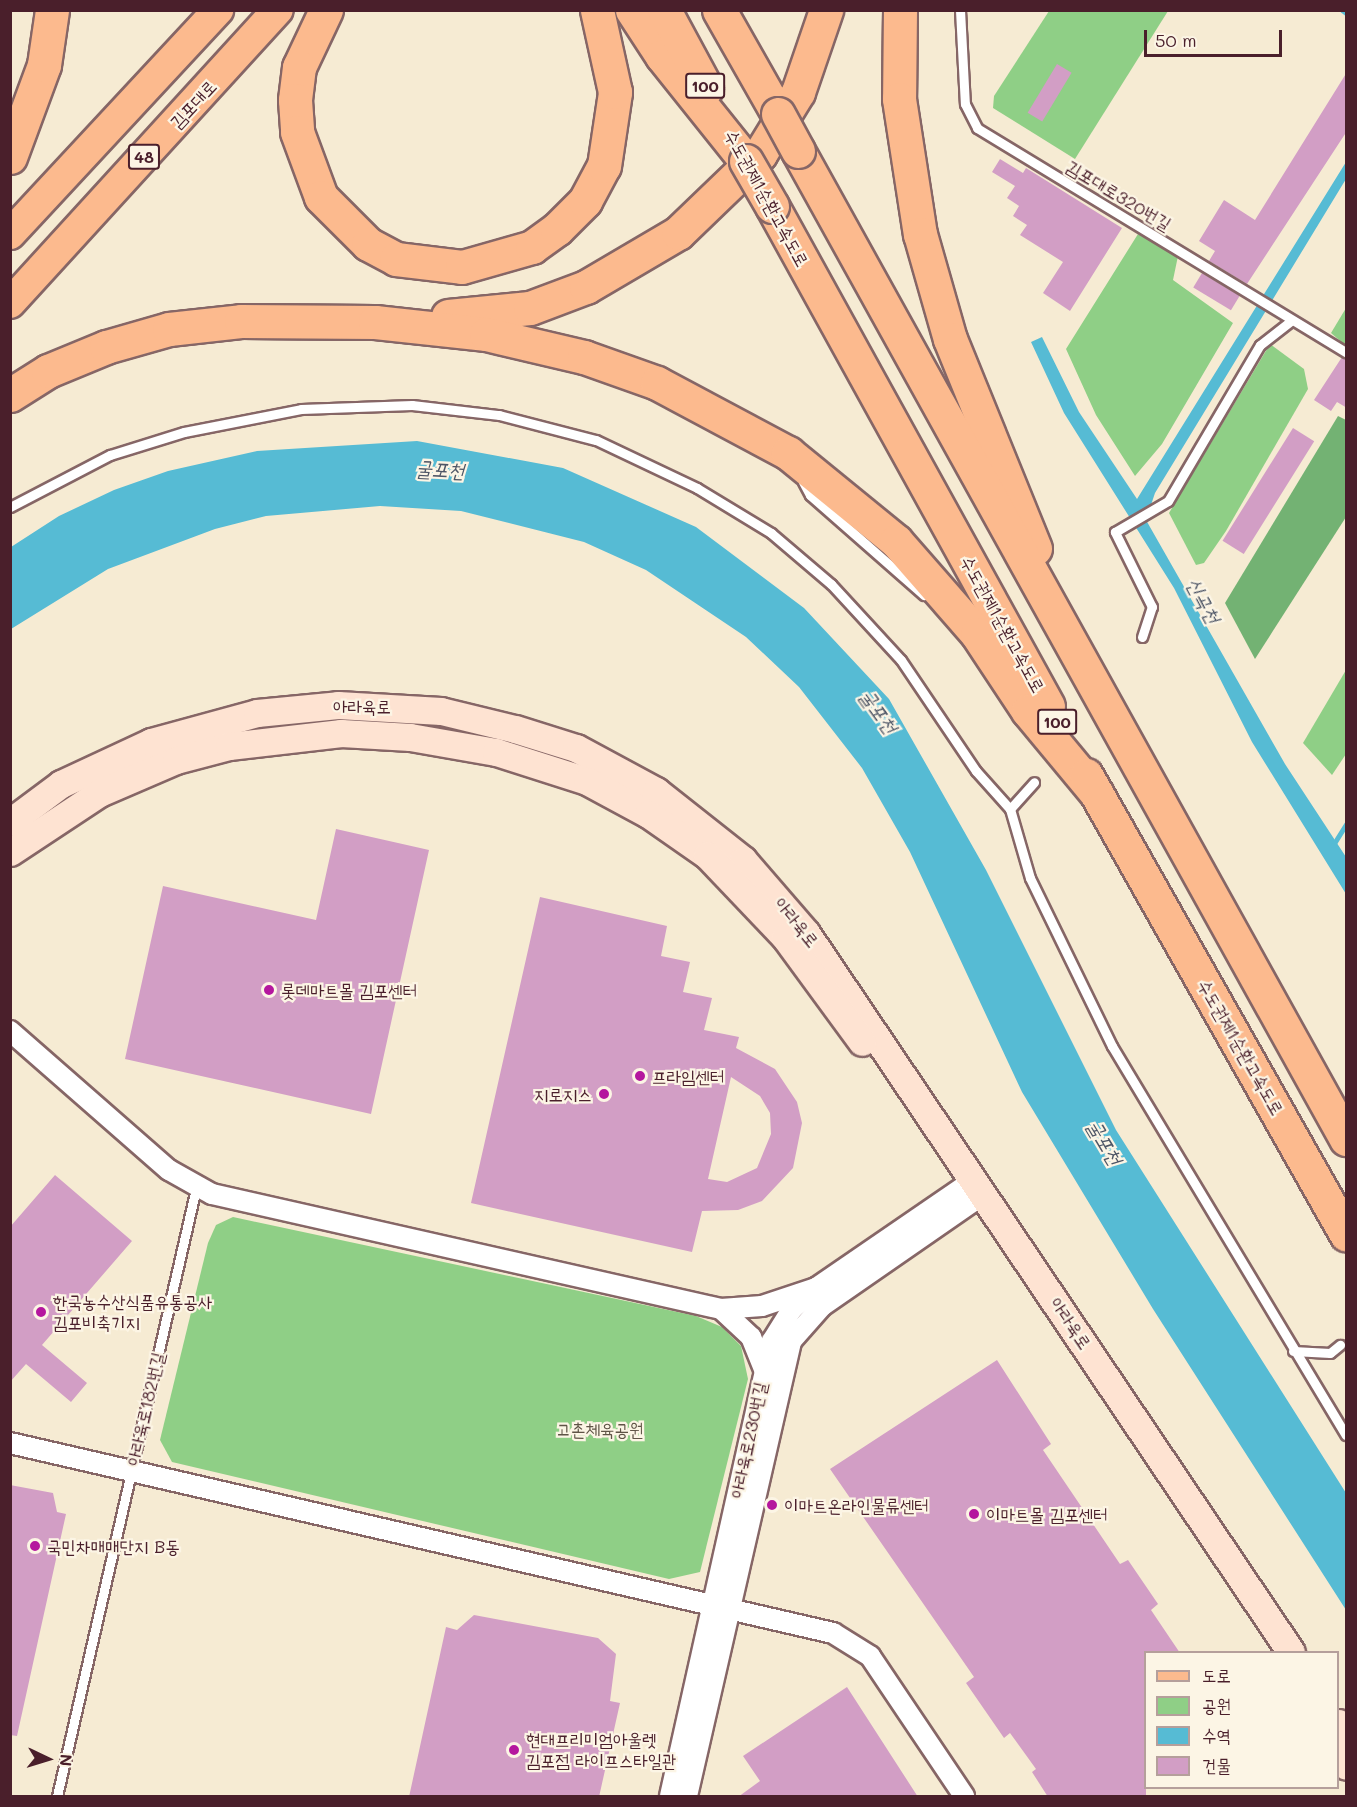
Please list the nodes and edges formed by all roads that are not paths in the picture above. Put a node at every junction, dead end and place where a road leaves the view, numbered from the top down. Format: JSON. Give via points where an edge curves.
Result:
{"nodes":[{"id":1,"x":52,"y":10,"type":"edge"},
{"id":2,"x":218,"y":10,"type":"edge"},
{"id":3,"x":278,"y":10,"type":"edge"},
{"id":4,"x":326,"y":10,"type":"edge"},
{"id":5,"x":597,"y":10,"type":"edge"},
{"id":6,"x":632,"y":10,"type":"edge"},
{"id":7,"x":664,"y":10,"type":"edge"},
{"id":8,"x":719,"y":10,"type":"edge"},
{"id":9,"x":826,"y":10,"type":"edge"},
{"id":10,"x":892,"y":10,"type":"edge"},
{"id":11,"x":900,"y":10,"type":"edge"},
{"id":12,"x":960,"y":10,"type":"edge"},
{"id":13,"x":899,"y":99,"type":"junction"},
{"id":14,"x":10,"y":157,"type":"edge"},
{"id":15,"x":746,"y":161,"type":"junction"},
{"id":16,"x":10,"y":234,"type":"edge"},
{"id":17,"x":10,"y":303,"type":"edge"},
{"id":18,"x":1291,"y":321,"type":"junction"},
{"id":19,"x":375,"y":322,"type":"junction"},
{"id":20,"x":1347,"y":352,"type":"edge"},
{"id":21,"x":10,"y":395,"type":"edge"},
{"id":22,"x":10,"y":507,"type":"edge"},
{"id":23,"x":1142,"y":638,"type":"dead end"},
{"id":24,"x":1077,"y":659,"type":"junction"},
{"id":25,"x":1034,"y":782,"type":"dead end"},
{"id":26,"x":1096,"y":793,"type":"junction"},
{"id":27,"x":1010,"y":810,"type":"junction"},
{"id":28,"x":10,"y":822,"type":"edge"},
{"id":29,"x":10,"y":852,"type":"edge"},
{"id":30,"x":10,"y":1031,"type":"edge"},
{"id":31,"x":1347,"y":1139,"type":"edge"},
{"id":32,"x":196,"y":1188,"type":"junction"},
{"id":33,"x":973,"y":1191,"type":"junction"},
{"id":34,"x":1347,"y":1234,"type":"edge"},
{"id":35,"x":816,"y":1288,"type":"junction"},
{"id":36,"x":721,"y":1309,"type":"junction"},
{"id":37,"x":1340,"y":1346,"type":"dead end"},
{"id":38,"x":1293,"y":1351,"type":"junction"},
{"id":39,"x":764,"y":1370,"type":"junction"},
{"id":40,"x":1347,"y":1435,"type":"edge"},
{"id":41,"x":10,"y":1443,"type":"edge"},
{"id":42,"x":130,"y":1472,"type":"junction"},
{"id":43,"x":721,"y":1608,"type":"junction"},
{"id":44,"x":1269,"y":1651,"type":"edge"},
{"id":45,"x":1290,"y":1651,"type":"edge"},
{"id":46,"x":57,"y":1797,"type":"edge"},
{"id":47,"x":670,"y":1797,"type":"edge"},
{"id":48,"x":687,"y":1797,"type":"edge"},
{"id":49,"x":964,"y":1797,"type":"edge"}],
"edges":[{"from":1,"to":14,"type":"highway","via":[[44,65]]},
{"from":2,"to":16,"type":"main road","number":"48"},
{"from":3,"to":17,"type":"main road","name":"김포대로","number":"48"},
{"from":4,"to":5,"type":"highway","via":[[299,67],[295,100],[297,132],[321,197],[368,244],[396,259],[462,267],[532,247],[585,201],[604,166],[615,92]]},
{"from":6,"to":15,"type":"highway","via":[[662,56]]},
{"from":7,"to":15,"type":"highway","name":"수도권제1순환고속도로","number":"100"},
{"from":8,"to":24,"type":"highway","number":"100","bridge":true},
{"from":9,"to":19,"type":"highway","via":[[798,92],[760,154],[669,240],[621,271],[530,308]]},
{"from":10,"to":13,"type":"highway"},
{"from":11,"to":13,"type":"highway"},
{"from":12,"to":18,"type":"lane","name":"김포대로320번길","via":[[965,104],[977,128]]},
{"from":13,"to":24,"type":"highway","via":[[933,286]]},
{"from":15,"to":26,"type":"highway","name":"수도권제1순환고속도로","number":"100","bridge":true},
{"from":18,"to":20,"type":"lane","name":"김포대로320번길"},
{"from":18,"to":23,"type":"lane","via":[[1260,345],[1161,507],[1118,529],[1152,607]]},
{"from":19,"to":21,"type":"highway","via":[[241,321],[169,329],[48,371]]},
{"from":19,"to":26,"type":"highway","via":[[486,334],[584,357],[715,410],[788,453],[896,541],[977,634],[1028,711]]},
{"from":22,"to":27,"type":"lane","via":[[133,446],[300,409],[455,407],[596,440],[729,506],[831,584],[901,660],[976,771]]},
{"from":24,"to":31,"type":"highway","number":"100"},
{"from":25,"to":27,"type":"lane"},
{"from":26,"to":34,"type":"highway","name":"수도권제1순환고속도로","number":"100"},
{"from":27,"to":38,"type":"lane","via":[[1030,878],[1112,1046]]},
{"from":28,"to":33,"type":"street","name":"아라육로","via":[[61,784],[122,754],[183,730],[257,713],[338,705],[403,706],[474,718],[576,748],[683,809],[743,860],[851,994]]},
{"from":29,"to":33,"type":"street","name":"아라육로","via":[[90,799],[142,774],[201,753],[284,737],[341,733],[410,737],[496,752],[565,773],[648,814],[747,893]]},
{"from":30,"to":32,"type":"street"},
{"from":32,"to":36,"type":"street"},
{"from":32,"to":42,"type":"lane","name":"아라육로182번길"},
{"from":33,"to":35,"type":"street","name":"아라육로230번길"},
{"from":33,"to":43,"type":"street","name":"아라육로230번길","via":[[822,1306],[795,1335],[782,1370]]},
{"from":33,"to":44,"type":"street","name":"아라육로"},
{"from":33,"to":45,"type":"street","name":"아라육로"},
{"from":35,"to":36,"type":"street","via":[[762,1306]]},
{"from":35,"to":39,"type":"street","name":"아라육로230번길","via":[[782,1324]]},
{"from":36,"to":39,"type":"street","via":[[751,1336]]},
{"from":37,"to":38,"type":"lane","via":[[1330,1353]]},
{"from":38,"to":40,"type":"lane"},
{"from":39,"to":43,"type":"street","name":"아라육로230번길"},
{"from":41,"to":42,"type":"street"},
{"from":42,"to":43,"type":"street"},
{"from":42,"to":46,"type":"lane","name":"아라육로182번길"},
{"from":43,"to":47,"type":"street","name":"아라육로230번길"},
{"from":43,"to":48,"type":"street","name":"아라육로230번길"},
{"from":43,"to":49,"type":"street","via":[[833,1633],[859,1647],[880,1669]]}]}
